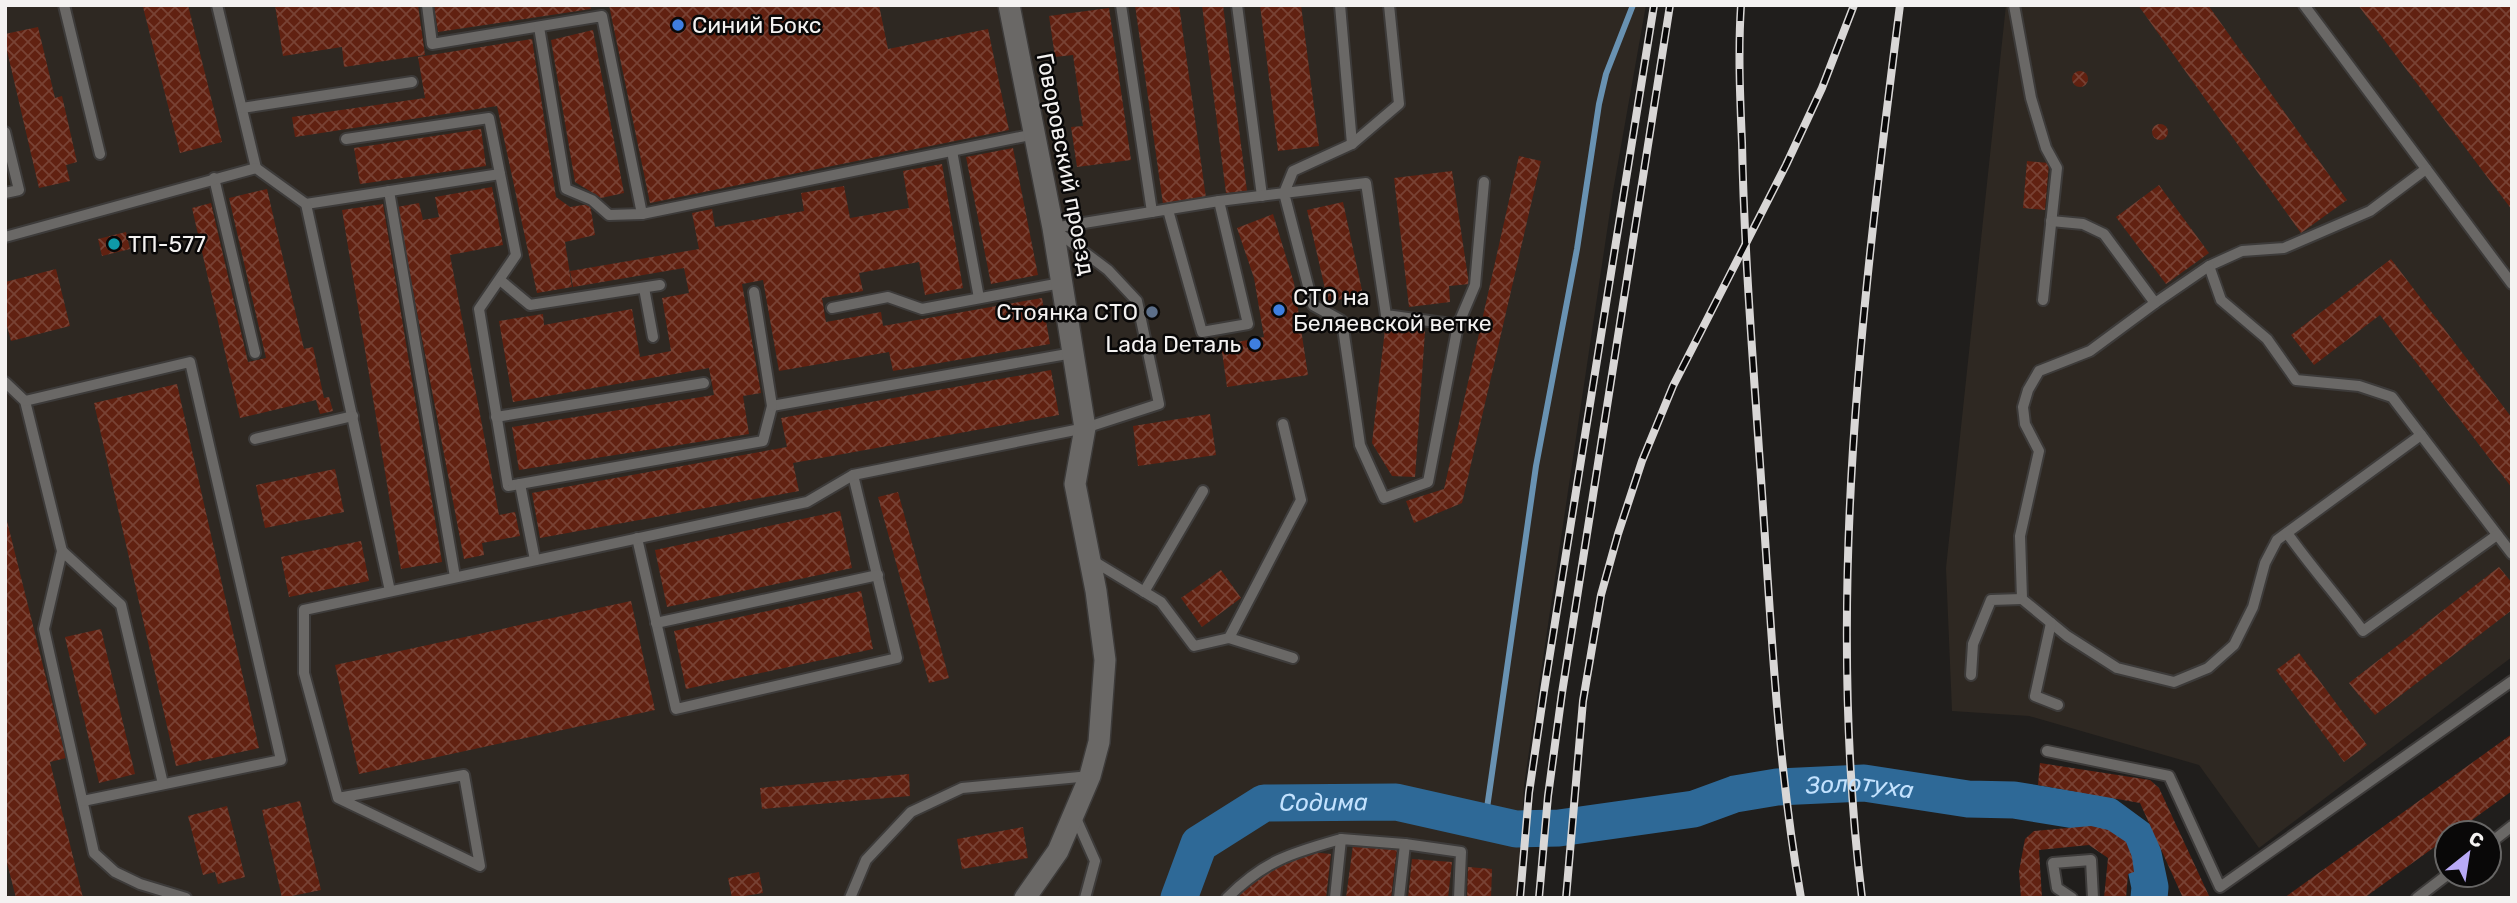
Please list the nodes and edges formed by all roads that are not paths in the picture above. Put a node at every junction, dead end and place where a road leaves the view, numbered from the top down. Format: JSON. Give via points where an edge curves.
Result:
{"nodes":[{"id":1,"x":64,"y":5,"type":"edge"},
{"id":2,"x":217,"y":5,"type":"edge"},
{"id":3,"x":427,"y":5,"type":"edge"},
{"id":4,"x":1009,"y":5,"type":"edge"},
{"id":5,"x":1121,"y":5,"type":"edge"},
{"id":6,"x":1237,"y":5,"type":"edge"},
{"id":7,"x":1340,"y":5,"type":"edge"},
{"id":8,"x":1389,"y":5,"type":"edge"},
{"id":9,"x":2014,"y":5,"type":"edge"},
{"id":10,"x":2304,"y":5,"type":"edge"},
{"id":11,"x":601,"y":11,"type":"edge"},
{"id":12,"x":539,"y":27,"type":"junction"},
{"id":13,"x":412,"y":82,"type":"dead end"},
{"id":14,"x":242,"y":108,"type":"junction"},
{"id":15,"x":5,"y":132,"type":"edge"},
{"id":16,"x":1035,"y":134,"type":"junction"},
{"id":17,"x":346,"y":139,"type":"dead end"},
{"id":18,"x":1352,"y":144,"type":"junction"},
{"id":19,"x":952,"y":151,"type":"junction"},
{"id":20,"x":100,"y":154,"type":"dead end"},
{"id":21,"x":256,"y":168,"type":"junction"},
{"id":22,"x":2426,"y":169,"type":"junction"},
{"id":23,"x":500,"y":174,"type":"junction"},
{"id":24,"x":214,"y":178,"type":"junction"},
{"id":25,"x":1484,"y":182,"type":"dead end"},
{"id":26,"x":389,"y":191,"type":"junction"},
{"id":27,"x":5,"y":193,"type":"edge"},
{"id":28,"x":1284,"y":193,"type":"junction"},
{"id":29,"x":1262,"y":196,"type":"junction"},
{"id":30,"x":1219,"y":201,"type":"junction"},
{"id":31,"x":306,"y":204,"type":"junction"},
{"id":32,"x":1168,"y":209,"type":"junction"},
{"id":33,"x":1152,"y":212,"type":"junction"},
{"id":34,"x":642,"y":214,"type":"junction"},
{"id":35,"x":2051,"y":221,"type":"junction"},
{"id":36,"x":1052,"y":228,"type":"junction"},
{"id":37,"x":5,"y":237,"type":"edge"},
{"id":38,"x":2209,"y":266,"type":"junction"},
{"id":39,"x":500,"y":280,"type":"junction"},
{"id":40,"x":1061,"y":282,"type":"junction"},
{"id":41,"x":2512,"y":284,"type":"edge"},
{"id":42,"x":660,"y":285,"type":"dead end"},
{"id":43,"x":644,"y":288,"type":"junction"},
{"id":44,"x":754,"y":292,"type":"dead end"},
{"id":45,"x":979,"y":298,"type":"junction"},
{"id":46,"x":2043,"y":300,"type":"dead end"},
{"id":47,"x":2155,"y":303,"type":"junction"},
{"id":48,"x":832,"y":308,"type":"dead end"},
{"id":49,"x":1458,"y":325,"type":"junction"},
{"id":50,"x":653,"y":337,"type":"dead end"},
{"id":51,"x":1073,"y":353,"type":"junction"},
{"id":52,"x":255,"y":354,"type":"dead end"},
{"id":53,"x":5,"y":382,"type":"edge"},
{"id":54,"x":704,"y":383,"type":"dead end"},
{"id":55,"x":25,"y":401,"type":"junction"},
{"id":56,"x":772,"y":406,"type":"junction"},
{"id":57,"x":353,"y":416,"type":"junction"},
{"id":58,"x":496,"y":417,"type":"junction"},
{"id":59,"x":1283,"y":424,"type":"dead end"},
{"id":60,"x":1085,"y":428,"type":"junction"},
{"id":61,"x":2421,"y":436,"type":"junction"},
{"id":62,"x":255,"y":439,"type":"dead end"},
{"id":63,"x":853,"y":475,"type":"junction"},
{"id":64,"x":520,"y":484,"type":"junction"},
{"id":65,"x":1203,"y":491,"type":"dead end"},
{"id":66,"x":2287,"y":533,"type":"junction"},
{"id":67,"x":2497,"y":535,"type":"junction"},
{"id":68,"x":637,"y":538,"type":"junction"},
{"id":69,"x":62,"y":551,"type":"junction"},
{"id":70,"x":2512,"y":554,"type":"edge"},
{"id":71,"x":1090,"y":559,"type":"junction"},
{"id":72,"x":535,"y":560,"type":"junction"},
{"id":73,"x":878,"y":575,"type":"junction"},
{"id":74,"x":455,"y":577,"type":"junction"},
{"id":75,"x":390,"y":591,"type":"junction"},
{"id":76,"x":1144,"y":592,"type":"junction"},
{"id":77,"x":2022,"y":599,"type":"junction"},
{"id":78,"x":656,"y":623,"type":"junction"},
{"id":79,"x":2051,"y":623,"type":"junction"},
{"id":80,"x":1229,"y":638,"type":"junction"},
{"id":81,"x":1293,"y":658,"type":"dead end"},
{"id":82,"x":1971,"y":675,"type":"dead end"},
{"id":83,"x":2512,"y":681,"type":"edge"},
{"id":84,"x":2058,"y":705,"type":"dead end"},
{"id":85,"x":2048,"y":751,"type":"dead end"},
{"id":86,"x":1090,"y":776,"type":"junction"},
{"id":87,"x":163,"y":784,"type":"junction"},
{"id":88,"x":338,"y":798,"type":"junction"},
{"id":89,"x":83,"y":801,"type":"junction"},
{"id":90,"x":1074,"y":814,"type":"junction"},
{"id":91,"x":1341,"y":839,"type":"junction"},
{"id":92,"x":1405,"y":845,"type":"junction"},
{"id":93,"x":2433,"y":886,"type":"edge"},
{"id":94,"x":2222,"y":892,"type":"edge"},
{"id":95,"x":186,"y":898,"type":"edge"},
{"id":96,"x":850,"y":898,"type":"edge"},
{"id":97,"x":1024,"y":898,"type":"edge"},
{"id":98,"x":1085,"y":898,"type":"edge"},
{"id":99,"x":1227,"y":898,"type":"edge"},
{"id":100,"x":1335,"y":898,"type":"edge"},
{"id":101,"x":1399,"y":898,"type":"edge"},
{"id":102,"x":1459,"y":898,"type":"edge"},
{"id":103,"x":2072,"y":898,"type":"edge"},
{"id":104,"x":2093,"y":898,"type":"edge"},
{"id":105,"x":2417,"y":898,"type":"edge"}],
"edges":[{"from":1,"to":20,"type":"lane"},
{"from":2,"to":14,"type":"lane"},
{"from":3,"to":12,"type":"lane","via":[[432,44]]},
{"from":4,"to":16,"type":"street","name":"Говоровский проезд"},
{"from":5,"to":33,"type":"lane"},
{"from":6,"to":29,"type":"lane"},
{"from":7,"to":18,"type":"lane"},
{"from":8,"to":18,"type":"lane","via":[[1399,104]]},
{"from":9,"to":35,"type":"lane","via":[[2031,98],[2056,168]]},
{"from":10,"to":22,"type":"lane"},
{"from":11,"to":12,"type":"lane"},
{"from":11,"to":34,"type":"lane"},
{"from":12,"to":34,"type":"lane","via":[[566,189],[592,200],[609,215]]},
{"from":13,"to":14,"type":"lane"},
{"from":14,"to":21,"type":"lane"},
{"from":15,"to":27,"type":"lane","via":[[19,190]]},
{"from":16,"to":19,"type":"lane"},
{"from":16,"to":36,"type":"street","name":"Говоровский проезд"},
{"from":17,"to":23,"type":"lane","via":[[489,118]]},
{"from":18,"to":28,"type":"lane","via":[[1293,171]]},
{"from":19,"to":34,"type":"lane"},
{"from":19,"to":45,"type":"lane"},
{"from":21,"to":24,"type":"lane"},
{"from":21,"to":31,"type":"lane"},
{"from":22,"to":38,"type":"lane","via":[[2370,211],[2284,248],[2242,251]]},
{"from":22,"to":41,"type":"lane"},
{"from":23,"to":26,"type":"lane"},
{"from":23,"to":39,"type":"lane","via":[[516,255]]},
{"from":24,"to":37,"type":"lane"},
{"from":24,"to":52,"type":"lane"},
{"from":25,"to":49,"type":"lane","via":[[1475,285]]},
{"from":26,"to":31,"type":"lane"},
{"from":26,"to":74,"type":"lane"},
{"from":28,"to":29,"type":"lane"},
{"from":28,"to":49,"type":"lane","via":[[1366,183],[1386,315]]},
{"from":28,"to":49,"type":"lane","via":[[1313,305],[1342,321],[1360,445],[1384,498],[1428,482]]},
{"from":29,"to":30,"type":"lane"},
{"from":30,"to":32,"type":"lane"},
{"from":30,"to":32,"type":"lane","via":[[1248,324],[1202,332]]},
{"from":31,"to":57,"type":"lane"},
{"from":32,"to":33,"type":"lane"},
{"from":33,"to":36,"type":"lane"},
{"from":35,"to":46,"type":"lane"},
{"from":35,"to":47,"type":"lane","via":[[2083,225],[2104,234]]},
{"from":36,"to":40,"type":"street","name":"Говоровский проезд"},
{"from":36,"to":60,"type":"lane","via":[[1108,270],[1137,301],[1159,404]]},
{"from":38,"to":47,"type":"lane"},
{"from":38,"to":61,"type":"lane","via":[[2221,300],[2267,338],[2296,380],[2359,386],[2392,397]]},
{"from":39,"to":43,"type":"lane","via":[[530,305]]},
{"from":39,"to":58,"type":"lane","via":[[479,309]]},
{"from":40,"to":45,"type":"lane"},
{"from":40,"to":51,"type":"street","name":"Говоровский проезд"},
{"from":42,"to":43,"type":"lane"},
{"from":43,"to":50,"type":"lane"},
{"from":44,"to":56,"type":"lane"},
{"from":45,"to":48,"type":"lane","via":[[922,309],[888,298]]},
{"from":47,"to":77,"type":"lane","via":[[2090,351],[2039,371],[2028,390],[2025,424],[2039,451],[2021,536]]},
{"from":51,"to":56,"type":"lane"},
{"from":51,"to":60,"type":"street","name":"Говоровский проезд"},
{"from":53,"to":55,"type":"lane"},
{"from":54,"to":58,"type":"lane"},
{"from":55,"to":69,"type":"lane"},
{"from":55,"to":87,"type":"lane","via":[[190,362],[281,760]]},
{"from":56,"to":64,"type":"lane","via":[[763,441]]},
{"from":57,"to":62,"type":"lane"},
{"from":57,"to":75,"type":"lane"},
{"from":58,"to":64,"type":"lane","via":[[508,486]]},
{"from":59,"to":80,"type":"lane","via":[[1301,500]]},
{"from":60,"to":63,"type":"lane"},
{"from":60,"to":71,"type":"street","name":"Говоровский проезд","via":[[1075,484]]},
{"from":61,"to":66,"type":"lane"},
{"from":61,"to":67,"type":"lane"},
{"from":63,"to":68,"type":"lane","via":[[807,502]]},
{"from":63,"to":73,"type":"lane"},
{"from":64,"to":72,"type":"lane"},
{"from":65,"to":76,"type":"lane"},
{"from":66,"to":67,"type":"lane","via":[[2362,631]]},
{"from":66,"to":79,"type":"lane","via":[[2277,540],[2265,563],[2253,607],[2234,645],[2208,668],[2174,682],[2117,668]]},
{"from":67,"to":70,"type":"lane"},
{"from":68,"to":72,"type":"lane"},
{"from":68,"to":78,"type":"lane"},
{"from":69,"to":87,"type":"lane","via":[[121,605]]},
{"from":69,"to":89,"type":"lane","via":[[44,629]]},
{"from":71,"to":76,"type":"lane"},
{"from":71,"to":86,"type":"street","name":"Говоровский проезд","via":[[1105,660],[1099,742]]},
{"from":72,"to":74,"type":"lane"},
{"from":73,"to":78,"type":"lane"},
{"from":73,"to":78,"type":"lane","via":[[897,658],[676,709]]},
{"from":74,"to":75,"type":"lane"},
{"from":75,"to":88,"type":"lane","via":[[304,610],[304,673]]},
{"from":76,"to":80,"type":"lane","via":[[1161,603],[1194,646]]},
{"from":77,"to":79,"type":"lane"},
{"from":77,"to":82,"type":"lane","via":[[1991,600],[1973,644]]},
{"from":79,"to":84,"type":"lane","via":[[2035,696]]},
{"from":80,"to":81,"type":"lane"},
{"from":83,"to":94,"type":"lane"},
{"from":85,"to":94,"type":"lane","via":[[2169,776]]},
{"from":86,"to":90,"type":"street","name":"Говоровский проезд"},
{"from":86,"to":96,"type":"lane","via":[[962,788],[911,812],[866,860]]},
{"from":87,"to":89,"type":"lane"},
{"from":88,"to":88,"type":"lane","via":[[464,775],[480,866],[468,860]]},
{"from":89,"to":95,"type":"lane","via":[[94,852],[116,872]]},
{"from":90,"to":97,"type":"street","name":"Говоровский проезд","via":[[1058,851]]},
{"from":90,"to":98,"type":"lane","via":[[1096,861]]},
{"from":91,"to":92,"type":"lane"},
{"from":91,"to":99,"type":"lane","via":[[1267,865]]},
{"from":91,"to":100,"type":"lane"},
{"from":92,"to":101,"type":"lane"},
{"from":92,"to":102,"type":"lane","via":[[1461,852]]},
{"from":93,"to":105,"type":"lane"},
{"from":103,"to":104,"type":"lane","via":[[2057,888],[2053,863],[2091,860]]}]}
